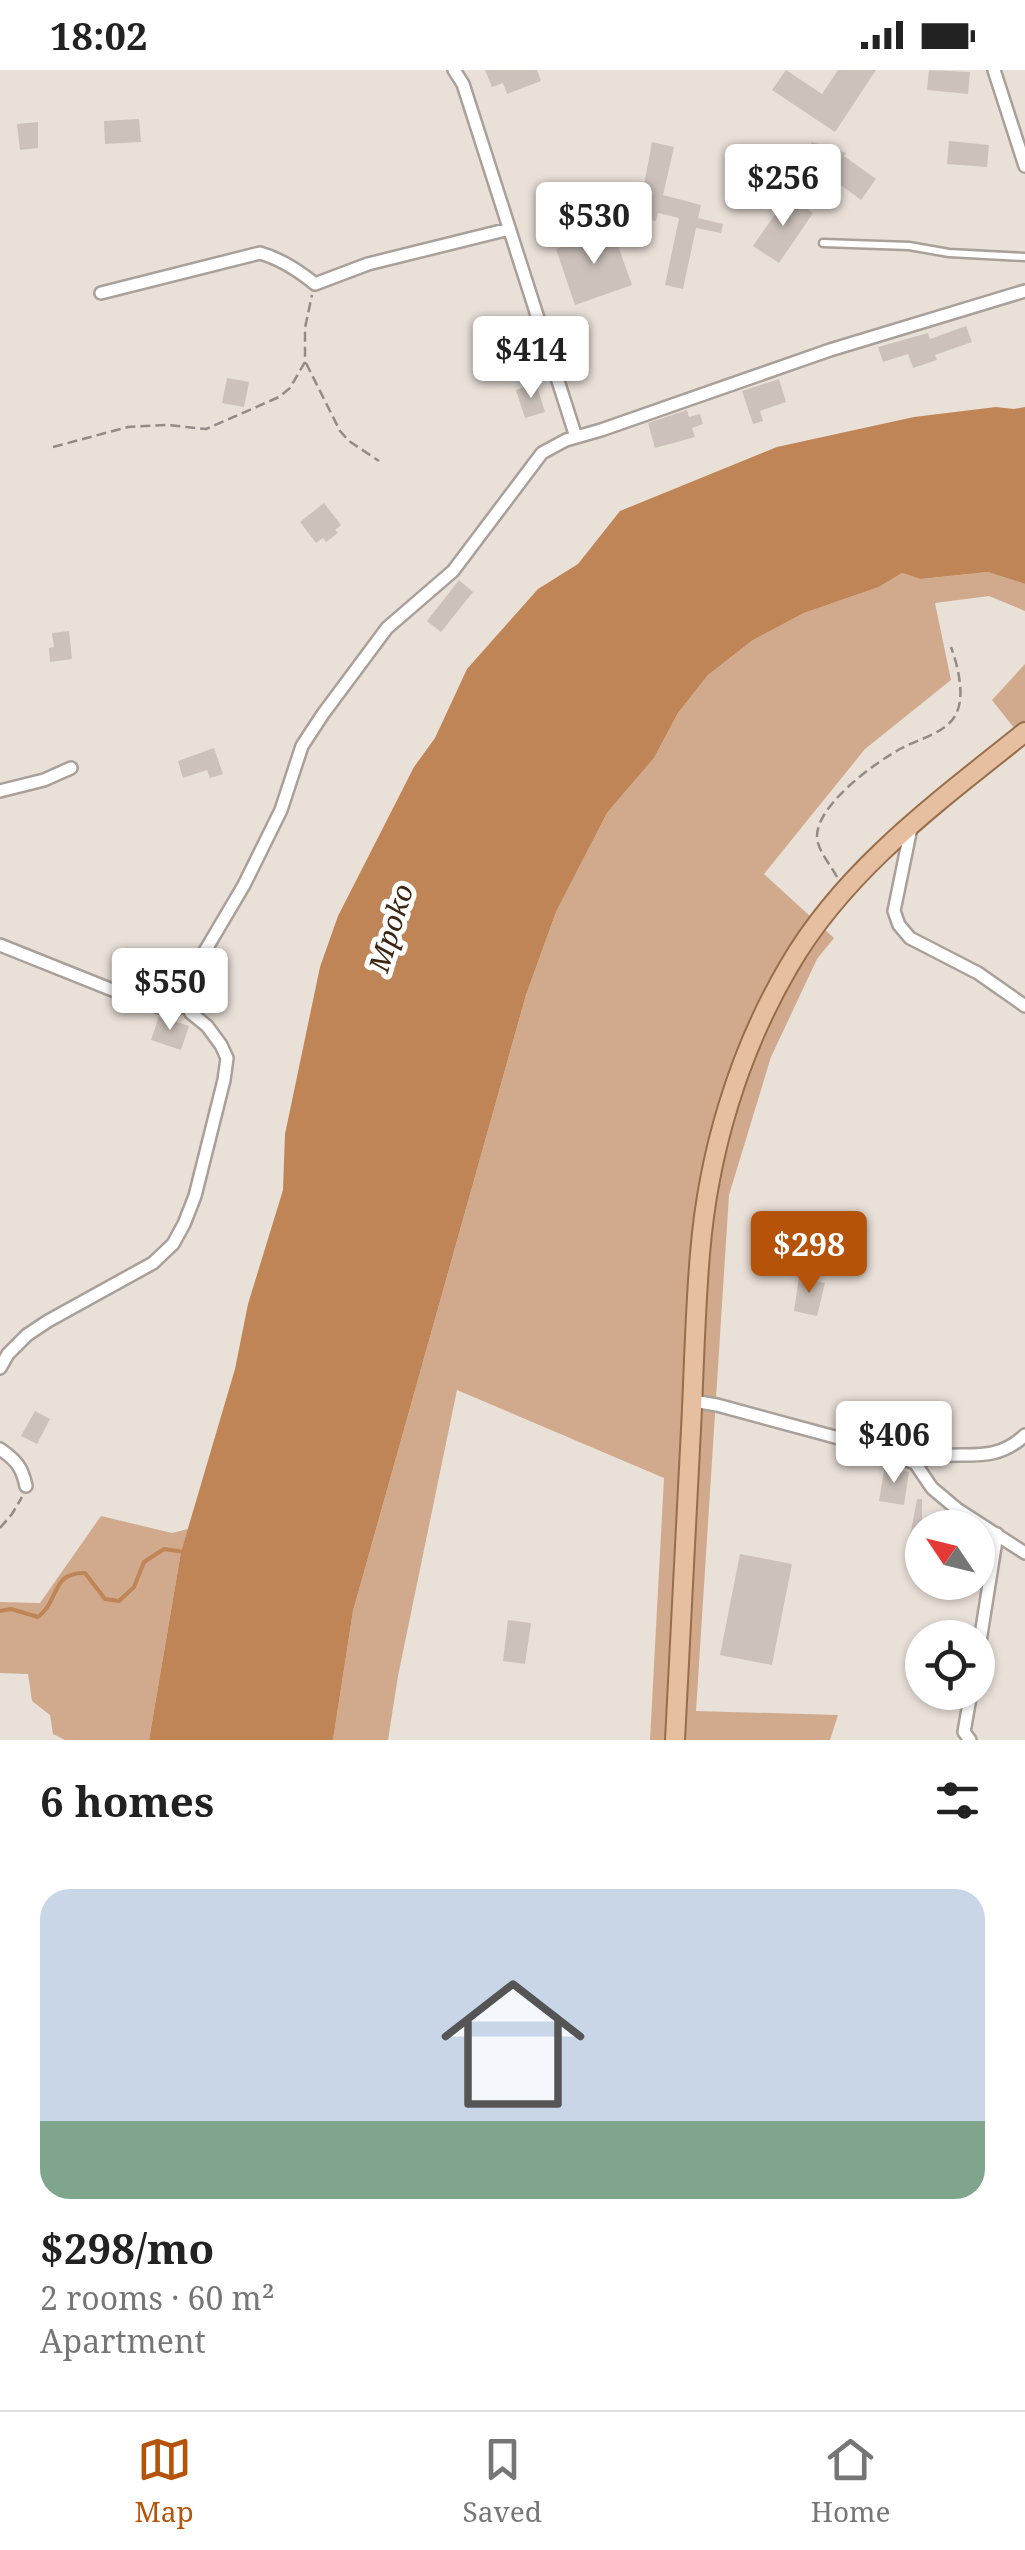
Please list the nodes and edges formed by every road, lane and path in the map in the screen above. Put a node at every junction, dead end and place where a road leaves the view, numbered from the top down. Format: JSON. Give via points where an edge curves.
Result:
{"nodes":[{"id":1,"x":454,"y":70,"type":"edge"},
{"id":2,"x":994,"y":70,"type":"edge"},
{"id":3,"x":1025,"y":166,"type":"edge"},
{"id":4,"x":510,"y":229,"type":"junction"},
{"id":5,"x":823,"y":243,"type":"dead end"},
{"id":6,"x":1025,"y":257,"type":"edge"},
{"id":7,"x":315,"y":284,"type":"junction"},
{"id":8,"x":1025,"y":291,"type":"edge"},
{"id":9,"x":101,"y":293,"type":"dead end"},
{"id":10,"x":305,"y":362,"type":"junction"},
{"id":11,"x":576,"y":437,"type":"junction"},
{"id":12,"x":54,"y":447,"type":"dead end"},
{"id":13,"x":379,"y":461,"type":"dead end"},
{"id":14,"x":952,"y":647,"type":"dead end"},
{"id":15,"x":1025,"y":732,"type":"edge"},
{"id":16,"x":71,"y":768,"type":"dead end"},
{"id":17,"x":0,"y":792,"type":"edge"},
{"id":18,"x":912,"y":823,"type":"junction"},
{"id":19,"x":845,"y":891,"type":"junction"},
{"id":20,"x":0,"y":945,"type":"edge"},
{"id":21,"x":188,"y":1006,"type":"junction"},
{"id":22,"x":1025,"y":1006,"type":"edge"},
{"id":23,"x":0,"y":1368,"type":"edge"},
{"id":24,"x":693,"y":1402,"type":"junction"},
{"id":25,"x":1025,"y":1436,"type":"edge"},
{"id":26,"x":0,"y":1450,"type":"edge"},
{"id":27,"x":915,"y":1463,"type":"junction"},
{"id":28,"x":26,"y":1486,"type":"joint"},
{"id":29,"x":0,"y":1528,"type":"edge"},
{"id":30,"x":998,"y":1534,"type":"junction"},
{"id":31,"x":1025,"y":1553,"type":"edge"},
{"id":32,"x":984,"y":1620,"type":"edge"},
{"id":33,"x":967,"y":1710,"type":"edge"},
{"id":34,"x":675,"y":1740,"type":"edge"},
{"id":35,"x":969,"y":1740,"type":"edge"}],
"edges":[{"from":1,"to":4,"type":"street"},
{"from":2,"to":3,"type":"street"},
{"from":4,"to":7,"type":"street"},
{"from":4,"to":11,"type":"street"},
{"from":5,"to":6,"type":"lane"},
{"from":7,"to":9,"type":"street","via":[[260,253]]},
{"from":7,"to":10,"type":"path"},
{"from":8,"to":11,"type":"street"},
{"from":10,"to":12,"type":"path","via":[[279,397],[206,429],[128,427]]},
{"from":10,"to":13,"type":"path","via":[[340,431]]},
{"from":11,"to":21,"type":"street","via":[[542,453],[453,572],[388,628],[323,714],[302,746],[281,810],[244,885],[195,968]]},
{"from":14,"to":19,"type":"path","via":[[960,699],[951,722],[871,768],[817,827],[817,842]]},
{"from":15,"to":18,"type":"main road"},
{"from":16,"to":17,"type":"street"},
{"from":18,"to":19,"type":"main road"},
{"from":18,"to":22,"type":"street","via":[[894,910],[898,925]]},
{"from":19,"to":24,"type":"main road","via":[[782,979],[751,1040],[719,1136],[700,1252]]},
{"from":20,"to":21,"type":"street","via":[[135,999],[168,1009]]},
{"from":21,"to":23,"type":"street","via":[[227,1058],[184,1224],[153,1264],[27,1335]]},
{"from":24,"to":27,"type":"street"},
{"from":24,"to":34,"type":"main road"},
{"from":25,"to":27,"type":"street","via":[[995,1454]]},
{"from":26,"to":28,"type":"street","via":[[23,1471]]},
{"from":27,"to":30,"type":"street","via":[[956,1509]]},
{"from":28,"to":29,"type":"path"},
{"from":30,"to":31,"type":"street"},
{"from":30,"to":32,"type":"street"},
{"from":33,"to":35,"type":"street"}]}
